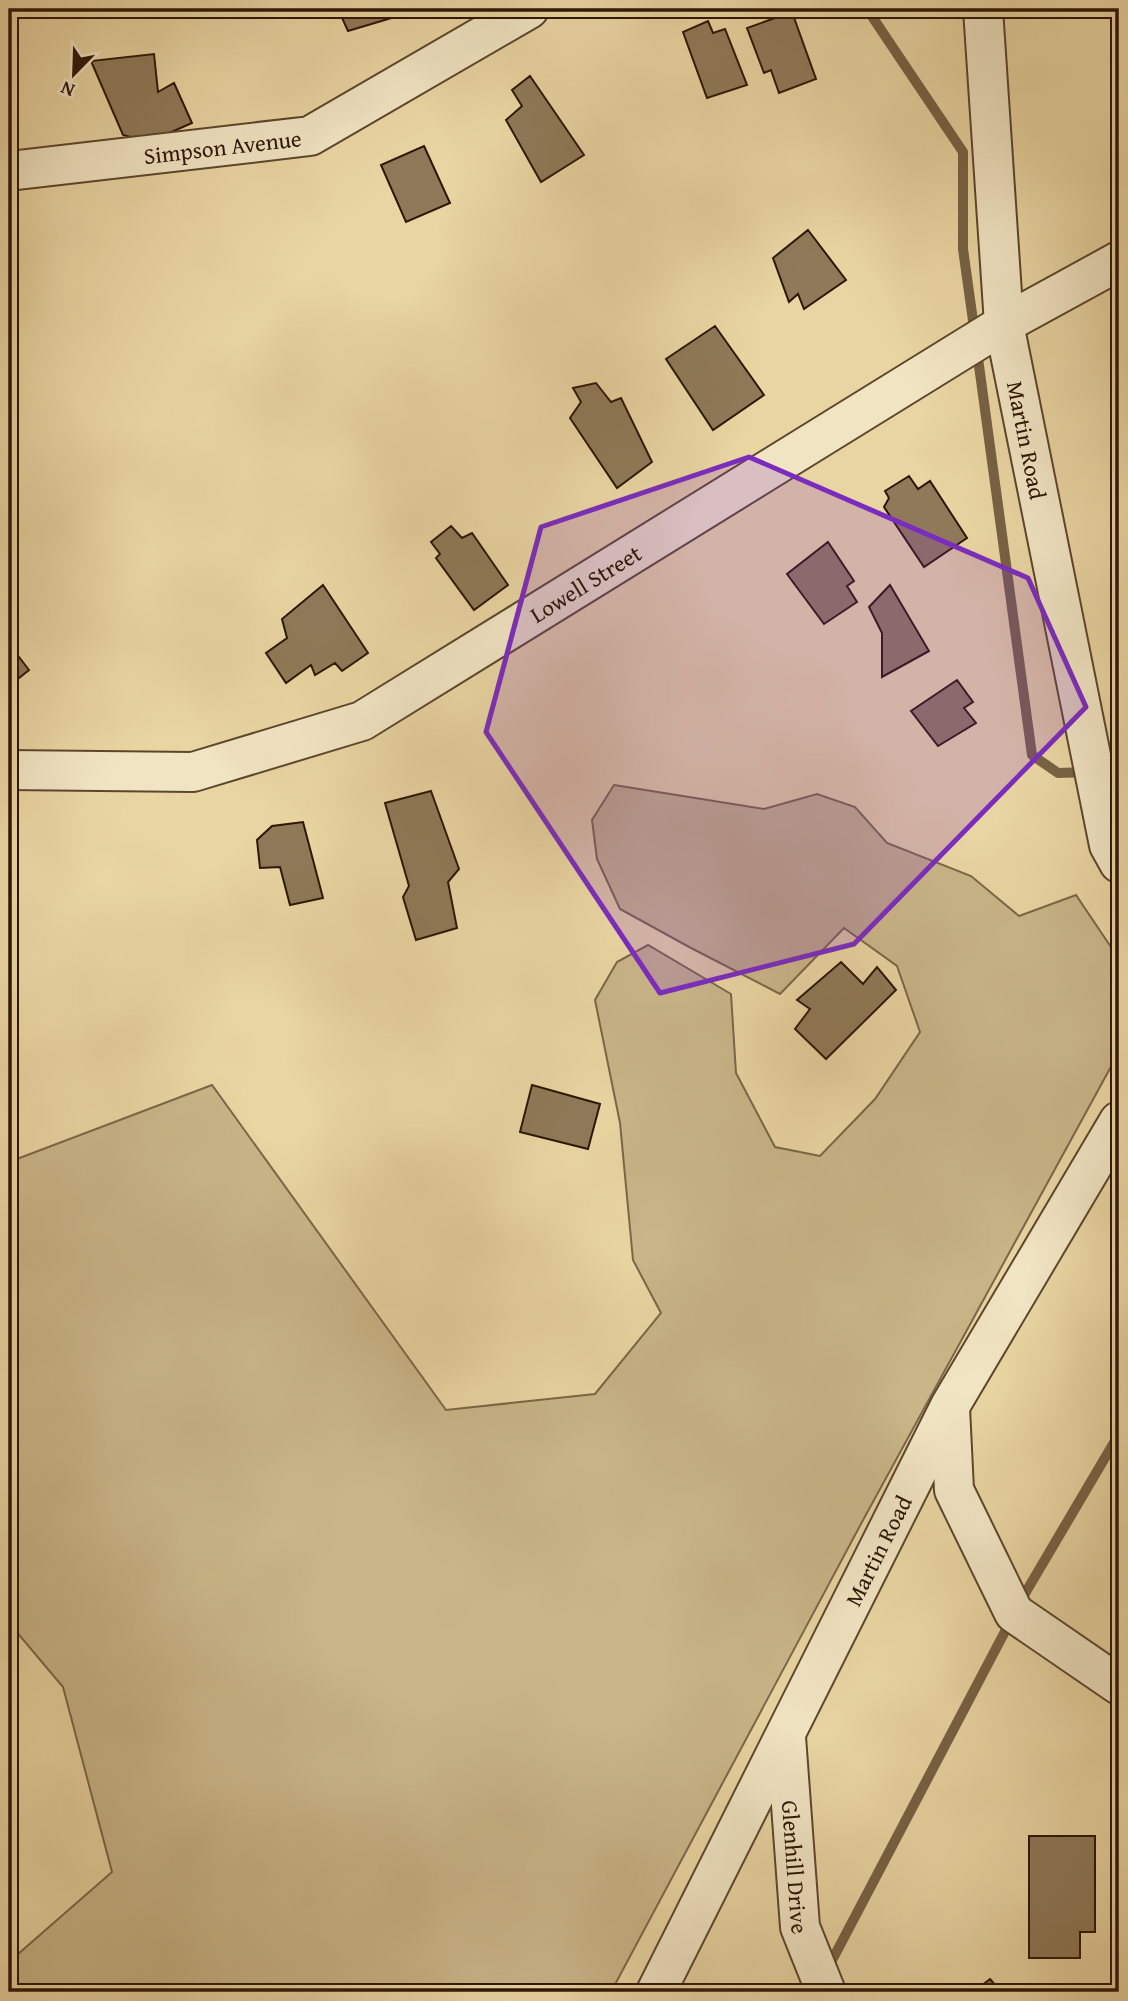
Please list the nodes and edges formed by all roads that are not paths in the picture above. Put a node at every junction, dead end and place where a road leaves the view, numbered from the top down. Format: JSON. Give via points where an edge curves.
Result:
{"nodes":[{"id":1,"x":529,"y":9,"type":"edge"},
{"id":2,"x":983,"y":9,"type":"edge"},
{"id":3,"x":10,"y":168,"type":"edge"},
{"id":4,"x":1119,"y":261,"type":"edge"},
{"id":5,"x":1004,"y":324,"type":"junction"},
{"id":6,"x":9,"y":770,"type":"edge"},
{"id":7,"x":1119,"y":863,"type":"edge"},
{"id":8,"x":1119,"y":1121,"type":"edge"},
{"id":9,"x":950,"y":1406,"type":"junction"},
{"id":10,"x":1119,"y":1685,"type":"edge"},
{"id":11,"x":786,"y":1737,"type":"junction"},
{"id":12,"x":656,"y":1992,"type":"edge"},
{"id":13,"x":826,"y":1992,"type":"edge"}],
"edges":[{"from":1,"to":3,"type":"street","name":"Simpson Avenue","via":[[310,136]]},
{"from":2,"to":5,"type":"street","name":"Martin Road"},
{"from":4,"to":5,"type":"street","name":"Lowell Street"},
{"from":5,"to":6,"type":"street","name":"Lowell Street","via":[[362,721],[192,772]]},
{"from":5,"to":7,"type":"street","name":"Martin Road","via":[[1109,845]]},
{"from":8,"to":9,"type":"street","name":"Martin Road"},
{"from":9,"to":10,"type":"street","via":[[954,1490],[1014,1613]]},
{"from":9,"to":11,"type":"street","name":"Martin Road"},
{"from":11,"to":12,"type":"street","name":"Martin Road"},
{"from":11,"to":13,"type":"street","name":"Glenhill Drive","via":[[800,1927]]}]}
